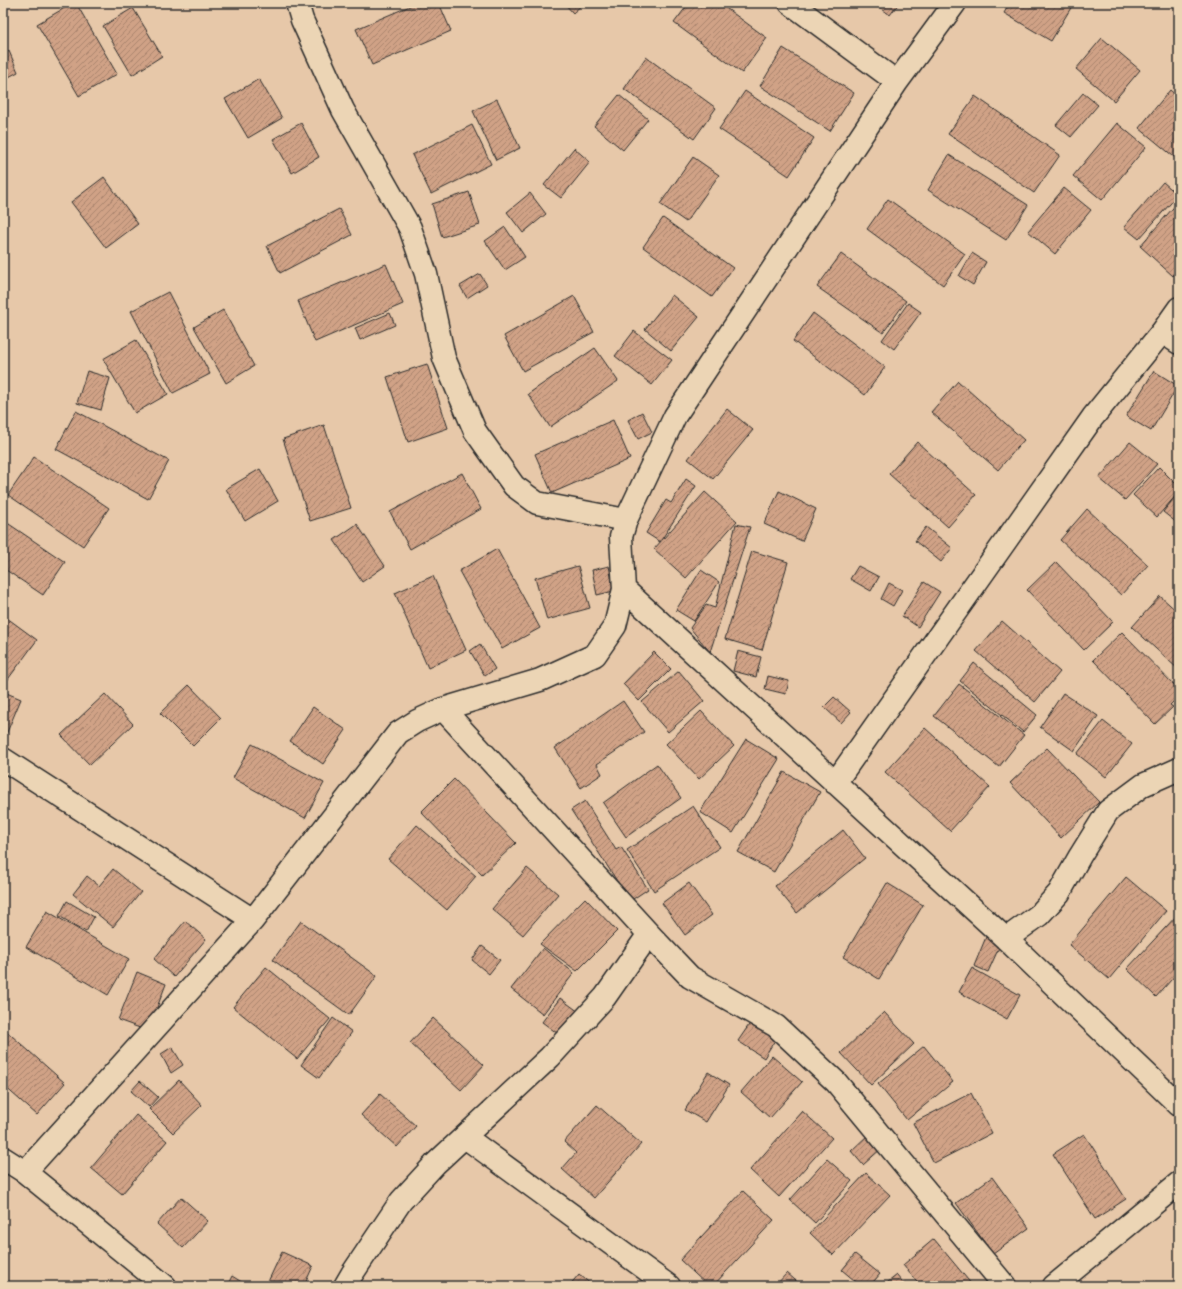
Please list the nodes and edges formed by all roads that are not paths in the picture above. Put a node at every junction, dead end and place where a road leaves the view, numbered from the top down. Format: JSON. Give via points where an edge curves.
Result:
{"nodes":[{"id":1,"x":297,"y":3,"type":"edge"},
{"id":2,"x":790,"y":3,"type":"edge"},
{"id":3,"x":955,"y":3,"type":"edge"},
{"id":4,"x":897,"y":82,"type":"junction"},
{"id":5,"x":1179,"y":308,"type":"edge"},
{"id":6,"x":1171,"y":338,"type":"edge"},
{"id":7,"x":626,"y":520,"type":"junction"},
{"id":8,"x":624,"y":589,"type":"junction"},
{"id":9,"x":443,"y":709,"type":"junction"},
{"id":10,"x":3,"y":759,"type":"edge"},
{"id":11,"x":1179,"y":770,"type":"edge"},
{"id":12,"x":835,"y":783,"type":"junction"},
{"id":13,"x":253,"y":920,"type":"junction"},
{"id":14,"x":649,"y":934,"type":"junction"},
{"id":15,"x":1006,"y":939,"type":"junction"},
{"id":16,"x":1179,"y":1105,"type":"edge"},
{"id":17,"x":464,"y":1136,"type":"junction"},
{"id":18,"x":3,"y":1158,"type":"edge"},
{"id":19,"x":25,"y":1172,"type":"junction"},
{"id":20,"x":1179,"y":1183,"type":"edge"},
{"id":21,"x":165,"y":1286,"type":"edge"},
{"id":22,"x":345,"y":1286,"type":"edge"},
{"id":23,"x":669,"y":1286,"type":"edge"},
{"id":24,"x":1005,"y":1286,"type":"edge"},
{"id":25,"x":1054,"y":1286,"type":"edge"}],
"edges":[{"from":1,"to":7,"type":"street","via":[[302,20],[343,110],[410,228],[426,274],[444,358],[475,431],[514,486],[537,503]]},
{"from":2,"to":4,"type":"street"},
{"from":3,"to":4,"type":"street"},
{"from":4,"to":7,"type":"street","via":[[676,416]]},
{"from":5,"to":6,"type":"street"},
{"from":6,"to":12,"type":"street","via":[[1093,417]]},
{"from":7,"to":8,"type":"street","via":[[621,537]]},
{"from":8,"to":9,"type":"street","via":[[615,626],[595,655],[540,680]]},
{"from":8,"to":12,"type":"street"},
{"from":9,"to":13,"type":"street","via":[[398,733]]},
{"from":9,"to":14,"type":"street"},
{"from":10,"to":13,"type":"street"},
{"from":11,"to":15,"type":"street","via":[[1142,786],[1108,811],[1059,894],[1039,915]]},
{"from":12,"to":15,"type":"street"},
{"from":13,"to":19,"type":"street"},
{"from":14,"to":17,"type":"street","via":[[605,997],[550,1057]]},
{"from":14,"to":24,"type":"street","via":[[690,977],[776,1026],[836,1082]]},
{"from":15,"to":16,"type":"street"},
{"from":17,"to":22,"type":"street","via":[[401,1201]]},
{"from":17,"to":23,"type":"street"},
{"from":18,"to":19,"type":"street"},
{"from":19,"to":21,"type":"street"},
{"from":20,"to":25,"type":"street"}]}
